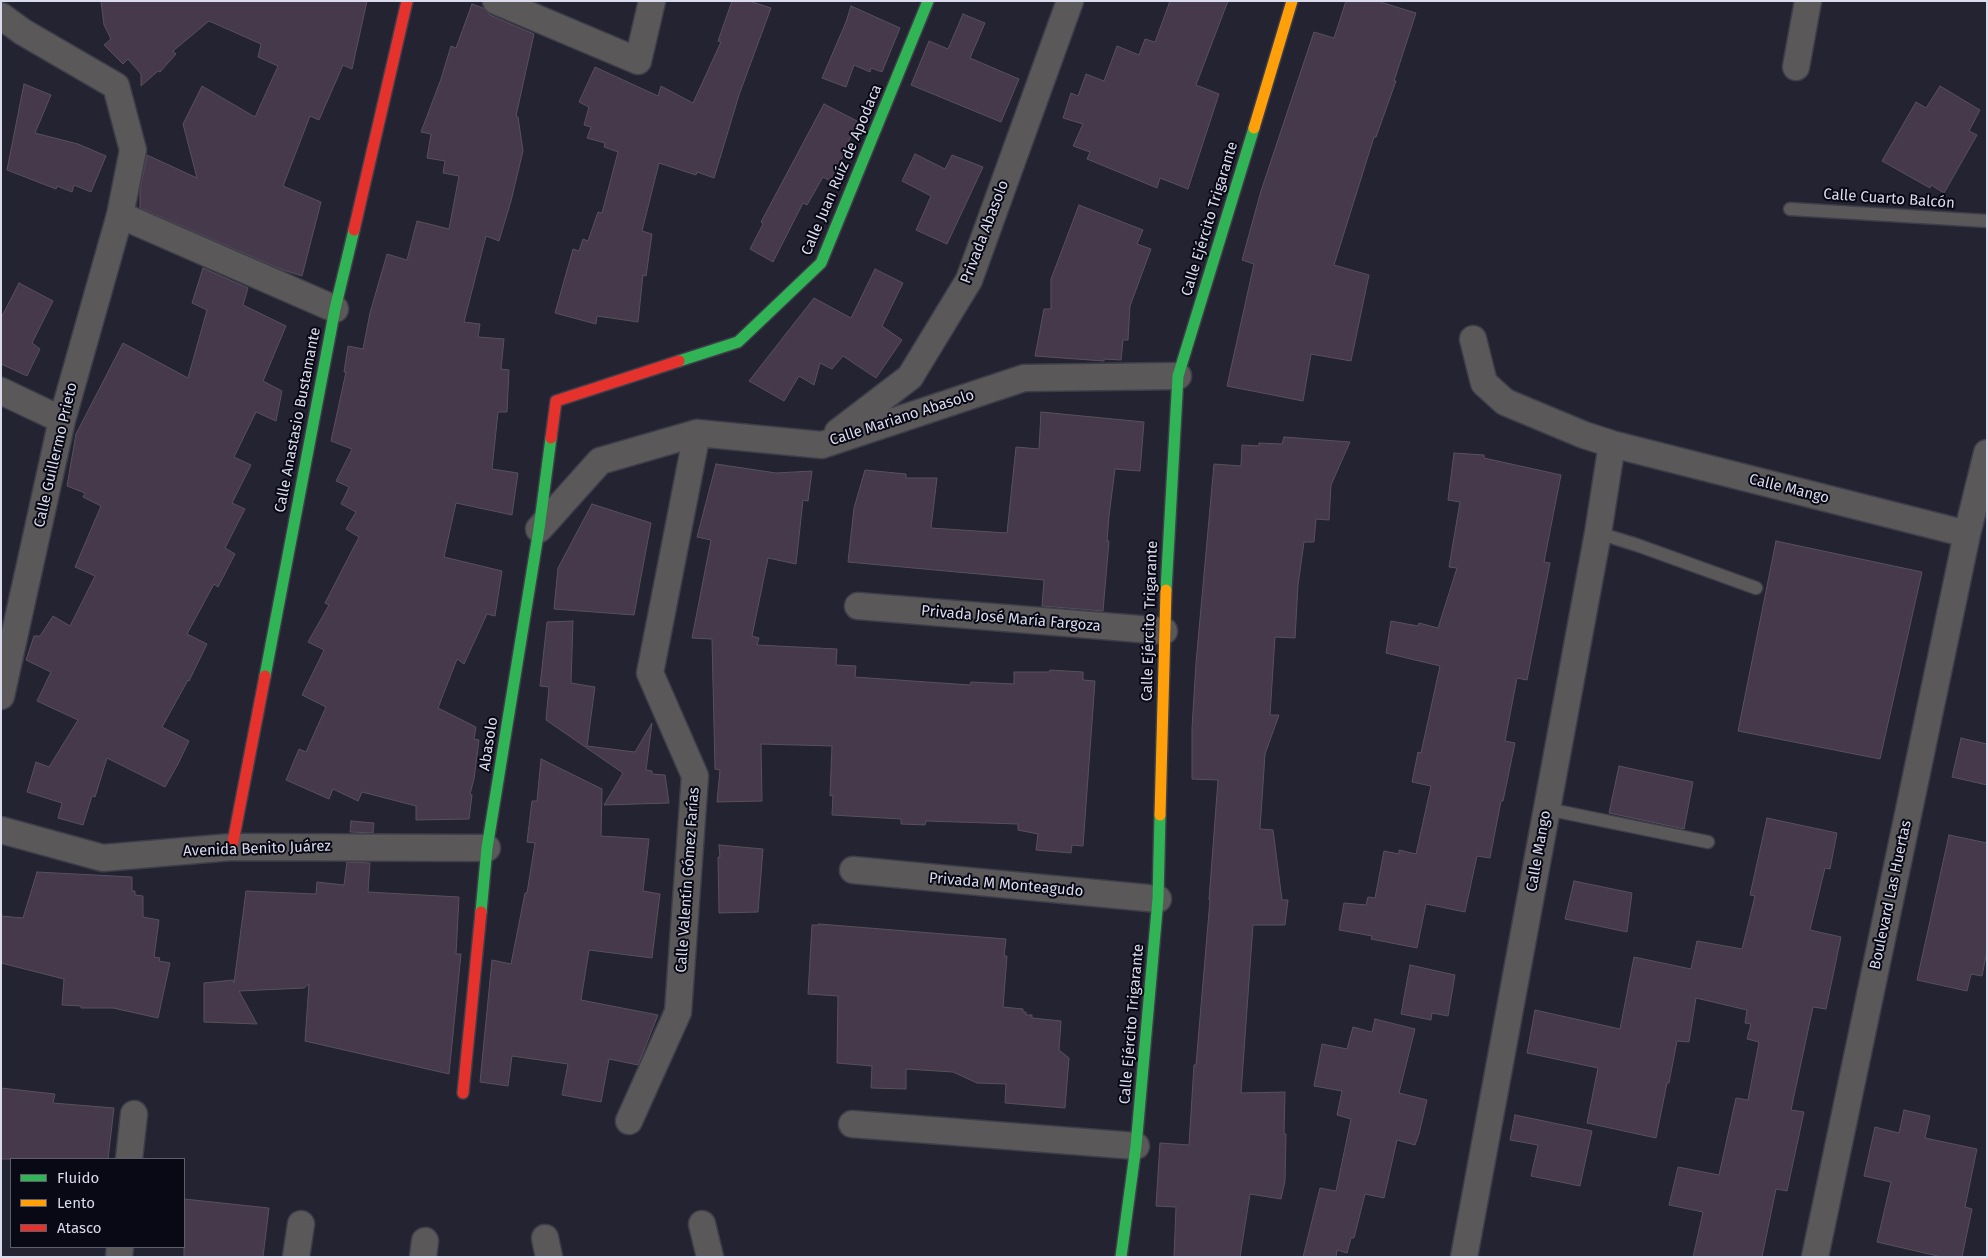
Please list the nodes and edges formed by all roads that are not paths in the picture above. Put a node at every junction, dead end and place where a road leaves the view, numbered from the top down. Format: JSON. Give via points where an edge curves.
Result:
{"nodes":[{"id":1,"x":407,"y":1,"type":"edge"},
{"id":2,"x":496,"y":1,"type":"edge"},
{"id":3,"x":652,"y":1,"type":"edge"},
{"id":4,"x":928,"y":1,"type":"edge"},
{"id":5,"x":1070,"y":1,"type":"edge"},
{"id":6,"x":1292,"y":1,"type":"edge"},
{"id":7,"x":1808,"y":1,"type":"edge"},
{"id":8,"x":1,"y":16,"type":"edge"},
{"id":9,"x":1796,"y":67,"type":"dead end"},
{"id":10,"x":1790,"y":209,"type":"dead end"},
{"id":11,"x":120,"y":215,"type":"junction"},
{"id":12,"x":1987,"y":221,"type":"edge"},
{"id":13,"x":335,"y":309,"type":"junction"},
{"id":14,"x":1473,"y":339,"type":"dead end"},
{"id":15,"x":1178,"y":376,"type":"junction"},
{"id":16,"x":1,"y":391,"type":"edge"},
{"id":17,"x":556,"y":401,"type":"joint"},
{"id":18,"x":62,"y":420,"type":"junction"},
{"id":19,"x":696,"y":433,"type":"junction"},
{"id":20,"x":1612,"y":444,"type":"junction"},
{"id":21,"x":822,"y":445,"type":"junction"},
{"id":22,"x":1987,"y":453,"type":"edge"},
{"id":23,"x":539,"y":529,"type":"junction"},
{"id":24,"x":1598,"y":533,"type":"junction"},
{"id":25,"x":1967,"y":534,"type":"junction"},
{"id":26,"x":1756,"y":588,"type":"dead end"},
{"id":27,"x":858,"y":606,"type":"dead end"},
{"id":28,"x":1164,"y":632,"type":"junction"},
{"id":29,"x":1,"y":696,"type":"edge"},
{"id":30,"x":1547,"y":809,"type":"junction"},
{"id":31,"x":1,"y":830,"type":"edge"},
{"id":32,"x":1708,"y":842,"type":"dead end"},
{"id":33,"x":232,"y":847,"type":"junction"},
{"id":34,"x":487,"y":848,"type":"junction"},
{"id":35,"x":853,"y":870,"type":"dead end"},
{"id":36,"x":1158,"y":899,"type":"junction"},
{"id":37,"x":463,"y":1093,"type":"dead end"},
{"id":38,"x":134,"y":1114,"type":"dead end"},
{"id":39,"x":629,"y":1121,"type":"dead end"},
{"id":40,"x":852,"y":1124,"type":"dead end"},
{"id":41,"x":1136,"y":1146,"type":"junction"},
{"id":42,"x":129,"y":1158,"type":"edge"},
{"id":43,"x":301,"y":1224,"type":"dead end"},
{"id":44,"x":702,"y":1224,"type":"dead end"},
{"id":45,"x":296,"y":1257,"type":"edge"},
{"id":46,"x":710,"y":1257,"type":"edge"},
{"id":47,"x":1121,"y":1257,"type":"edge"},
{"id":48,"x":1464,"y":1257,"type":"edge"},
{"id":49,"x":1815,"y":1257,"type":"edge"}],
"edges":[{"from":1,"to":13,"type":"street","name":"Calle Anastasio Bustamante"},
{"from":2,"to":3,"type":"street","via":[[638,61]]},
{"from":4,"to":17,"type":"street","name":"Calle Juan Ruíz de Apodaca","via":[[821,263],[738,342]]},
{"from":5,"to":21,"type":"street","name":"Privada Abasolo","via":[[969,280],[910,376]]},
{"from":6,"to":15,"type":"street","name":"Calle Ejército Trigarante"},
{"from":7,"to":9,"type":"street"},
{"from":8,"to":11,"type":"street","name":"Calle Guillermo Prieto","via":[[116,86],[133,150]]},
{"from":10,"to":12,"type":"lane","name":"Calle Cuarto Balcón"},
{"from":11,"to":13,"type":"street"},
{"from":11,"to":18,"type":"street","name":"Calle Guillermo Prieto"},
{"from":13,"to":33,"type":"street","name":"Calle Anastasio Bustamante"},
{"from":14,"to":20,"type":"street","name":"Calle Mango","via":[[1484,383],[1505,402]]},
{"from":15,"to":21,"type":"street","name":"Calle Mariano Abasolo","via":[[1024,378]]},
{"from":15,"to":28,"type":"street","name":"Calle Ejército Trigarante"},
{"from":16,"to":18,"type":"street"},
{"from":17,"to":23,"type":"street","name":"Abasolo"},
{"from":18,"to":29,"type":"street","name":"Calle Guillermo Prieto"},
{"from":19,"to":21,"type":"street","name":"Calle Mariano Abasolo"},
{"from":19,"to":23,"type":"street","name":"Calle Mariano Abasolo","via":[[600,461]]},
{"from":19,"to":39,"type":"street","name":"Calle Valentín Gómez Farías","via":[[650,673],[695,776],[678,1012]]},
{"from":20,"to":24,"type":"street","name":"Calle Mango"},
{"from":20,"to":25,"type":"street","name":"Calle Mango"},
{"from":22,"to":25,"type":"street","name":"Boulevard Las Huertas"},
{"from":23,"to":34,"type":"street","name":"Abasolo"},
{"from":24,"to":26,"type":"lane"},
{"from":24,"to":30,"type":"street","name":"Calle Mango"},
{"from":25,"to":49,"type":"street","name":"Boulevard Las Huertas"},
{"from":27,"to":28,"type":"street","name":"Privada José María Fargoza"},
{"from":28,"to":36,"type":"street","name":"Calle Ejército Trigarante"},
{"from":30,"to":32,"type":"lane"},
{"from":30,"to":48,"type":"street","name":"Calle Mango"},
{"from":31,"to":33,"type":"street","name":"Avenida Benito Juárez","via":[[103,858]]},
{"from":33,"to":34,"type":"street","name":"Avenida Benito Juárez"},
{"from":34,"to":37,"type":"street","name":"Abasolo"},
{"from":35,"to":36,"type":"street","name":"Privada M Monteagudo"},
{"from":36,"to":41,"type":"street","name":"Calle Ejército Trigarante"},
{"from":38,"to":42,"type":"street"},
{"from":40,"to":41,"type":"street"},
{"from":41,"to":47,"type":"street","name":"Calle Ejército Trigarante"},
{"from":43,"to":45,"type":"street"},
{"from":44,"to":46,"type":"street"}]}
